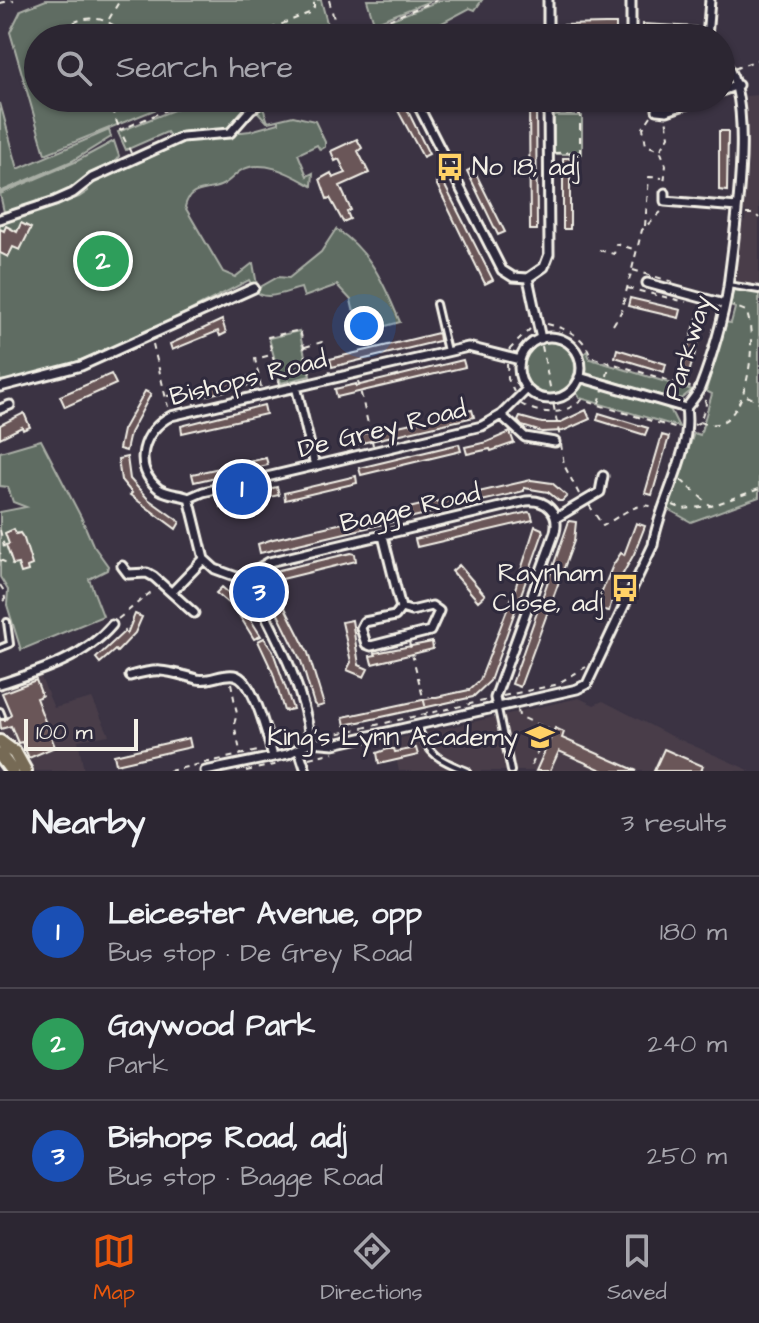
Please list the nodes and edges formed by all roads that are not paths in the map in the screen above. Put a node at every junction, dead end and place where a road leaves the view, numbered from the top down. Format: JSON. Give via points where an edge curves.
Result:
{"nodes":[{"id":1,"x":548,"y":0,"type":"edge"},
{"id":2,"x":631,"y":0,"type":"edge"},
{"id":3,"x":710,"y":0,"type":"edge"},
{"id":4,"x":548,"y":24,"type":"edge"},
{"id":5,"x":631,"y":24,"type":"edge"},
{"id":6,"x":708,"y":24,"type":"edge"},
{"id":7,"x":735,"y":78,"type":"edge"},
{"id":8,"x":738,"y":85,"type":"junction"},
{"id":9,"x":735,"y":86,"type":"edge"},
{"id":10,"x":248,"y":112,"type":"edge"},
{"id":11,"x":422,"y":112,"type":"edge"},
{"id":12,"x":548,"y":112,"type":"edge"},
{"id":13,"x":665,"y":201,"type":"road end"},
{"id":14,"x":737,"y":210,"type":"junction"},
{"id":15,"x":0,"y":219,"type":"edge"},
{"id":16,"x":528,"y":278,"type":"junction"},
{"id":17,"x":647,"y":283,"type":"dead end"},
{"id":18,"x":728,"y":285,"type":"junction"},
{"id":19,"x":254,"y":288,"type":"dead end"},
{"id":20,"x":759,"y":290,"type":"edge"},
{"id":21,"x":436,"y":304,"type":"dead end"},
{"id":22,"x":724,"y":304,"type":"junction"},
{"id":23,"x":541,"y":339,"type":"junction"},
{"id":24,"x":447,"y":351,"type":"junction"},
{"id":25,"x":520,"y":360,"type":"junction"},
{"id":26,"x":579,"y":377,"type":"junction"},
{"id":27,"x":296,"y":386,"type":"junction"},
{"id":28,"x":0,"y":387,"type":"edge"},
{"id":29,"x":527,"y":389,"type":"junction"},
{"id":30,"x":10,"y":405,"type":"dead end"},
{"id":31,"x":686,"y":408,"type":"junction"},
{"id":32,"x":0,"y":409,"type":"edge"},
{"id":33,"x":501,"y":415,"type":"junction"},
{"id":34,"x":555,"y":442,"type":"dead end"},
{"id":35,"x":315,"y":466,"type":"junction"},
{"id":36,"x":603,"y":476,"type":"dead end"},
{"id":37,"x":189,"y":498,"type":"junction"},
{"id":38,"x":556,"y":518,"type":"junction"},
{"id":39,"x":383,"y":536,"type":"junction"},
{"id":40,"x":204,"y":559,"type":"junction"},
{"id":41,"x":122,"y":566,"type":"dead end"},
{"id":42,"x":250,"y":585,"type":"junction"},
{"id":43,"x":172,"y":592,"type":"junction"},
{"id":44,"x":401,"y":608,"type":"junction"},
{"id":45,"x":194,"y":613,"type":"dead end"},
{"id":46,"x":7,"y":622,"type":"dead end"},
{"id":47,"x":112,"y":625,"type":"road end"},
{"id":48,"x":0,"y":648,"type":"edge"},
{"id":49,"x":130,"y":676,"type":"dead end"},
{"id":50,"x":0,"y":684,"type":"edge"},
{"id":51,"x":496,"y":702,"type":"junction"},
{"id":52,"x":417,"y":725,"type":"junction"},
{"id":53,"x":0,"y":742,"type":"edge"},
{"id":54,"x":311,"y":742,"type":"junction"},
{"id":55,"x":299,"y":750,"type":"junction"},
{"id":56,"x":0,"y":755,"type":"edge"},
{"id":57,"x":273,"y":757,"type":"junction"},
{"id":58,"x":245,"y":763,"type":"edge"},
{"id":59,"x":458,"y":769,"type":"edge"},
{"id":60,"x":12,"y":771,"type":"edge"},
{"id":61,"x":25,"y":771,"type":"edge"},
{"id":62,"x":205,"y":771,"type":"edge"},
{"id":63,"x":306,"y":771,"type":"edge"},
{"id":64,"x":467,"y":771,"type":"edge"},
{"id":65,"x":511,"y":771,"type":"edge"}],
"edges":[{"from":1,"to":4,"type":"street"},
{"from":2,"to":5,"type":"street"},
{"from":3,"to":6,"type":"street"},
{"from":7,"to":8,"type":"street","name":"Parkway"},
{"from":8,"to":9,"type":"street"},
{"from":8,"to":14,"type":"street","name":"Parkway"},
{"from":10,"to":15,"type":"street","via":[[230,133],[182,137],[92,178],[73,193]]},
{"from":11,"to":16,"type":"street","via":[[502,270]]},
{"from":12,"to":16,"type":"street","via":[[549,254],[544,267]]},
{"from":13,"to":14,"type":"street"},
{"from":14,"to":18,"type":"street","name":"Parkway"},
{"from":16,"to":23,"type":"street"},
{"from":17,"to":22,"type":"street"},
{"from":18,"to":20,"type":"lane"},
{"from":18,"to":22,"type":"street","name":"Parkway"},
{"from":19,"to":28,"type":"street","via":[[62,372]]},
{"from":21,"to":24,"type":"lane"},
{"from":22,"to":31,"type":"street","name":"Parkway","via":[[699,391]]},
{"from":23,"to":25,"type":"street","via":[[528,346]]},
{"from":23,"to":26,"type":"street","via":[[553,337],[569,344],[579,359]]},
{"from":24,"to":25,"type":"street","name":"Bishops Road","via":[[468,347]]},
{"from":24,"to":27,"type":"street","name":"Bishops Road"},
{"from":25,"to":29,"type":"street"},
{"from":26,"to":29,"type":"street","via":[[570,391],[553,399]]},
{"from":26,"to":31,"type":"street"},
{"from":27,"to":35,"type":"street"},
{"from":27,"to":37,"type":"street","name":"Bishops Road","via":[[171,416],[155,426],[144,443],[147,475],[160,489]]},
{"from":29,"to":33,"type":"street","name":"De Grey Road"},
{"from":30,"to":32,"type":"street"},
{"from":31,"to":51,"type":"street","name":"Parkway","via":[[688,428],[653,531],[653,545],[587,684]]},
{"from":33,"to":34,"type":"street","via":[[525,437]]},
{"from":33,"to":35,"type":"street","name":"De Grey Road","via":[[482,426]]},
{"from":35,"to":37,"type":"street","name":"De Grey Road"},
{"from":36,"to":38,"type":"street","via":[[600,492]]},
{"from":37,"to":40,"type":"street"},
{"from":38,"to":39,"type":"street","name":"Bagge Road","via":[[549,506],[532,501]]},
{"from":38,"to":51,"type":"street"},
{"from":39,"to":42,"type":"street","name":"Bagge Road","via":[[265,563]]},
{"from":39,"to":44,"type":"street"},
{"from":40,"to":42,"type":"street"},
{"from":40,"to":43,"type":"street"},
{"from":41,"to":43,"type":"street","via":[[128,574],[147,573]]},
{"from":42,"to":54,"type":"street","via":[[294,674]]},
{"from":43,"to":45,"type":"street"},
{"from":44,"to":44,"type":"street","via":[[395,616],[364,622],[368,646],[432,629],[439,611],[432,606]]},
{"from":46,"to":48,"type":"lane","via":[[10,644]]},
{"from":47,"to":50,"type":"street","via":[[72,656]]},
{"from":49,"to":57,"type":"street","via":[[165,669],[205,680],[235,675],[247,682]]},
{"from":51,"to":52,"type":"street"},
{"from":51,"to":65,"type":"lane"},
{"from":52,"to":54,"type":"street","via":[[334,744]]},
{"from":52,"to":59,"type":"lane","via":[[431,752]]},
{"from":53,"to":61,"type":"main road","via":[[15,753]]},
{"from":54,"to":55,"type":"street"},
{"from":55,"to":57,"type":"street"},
{"from":55,"to":63,"type":"street"},
{"from":56,"to":60,"type":"main road"},
{"from":57,"to":58,"type":"street"},
{"from":58,"to":62,"type":"street"},
{"from":59,"to":64,"type":"lane"}]}
